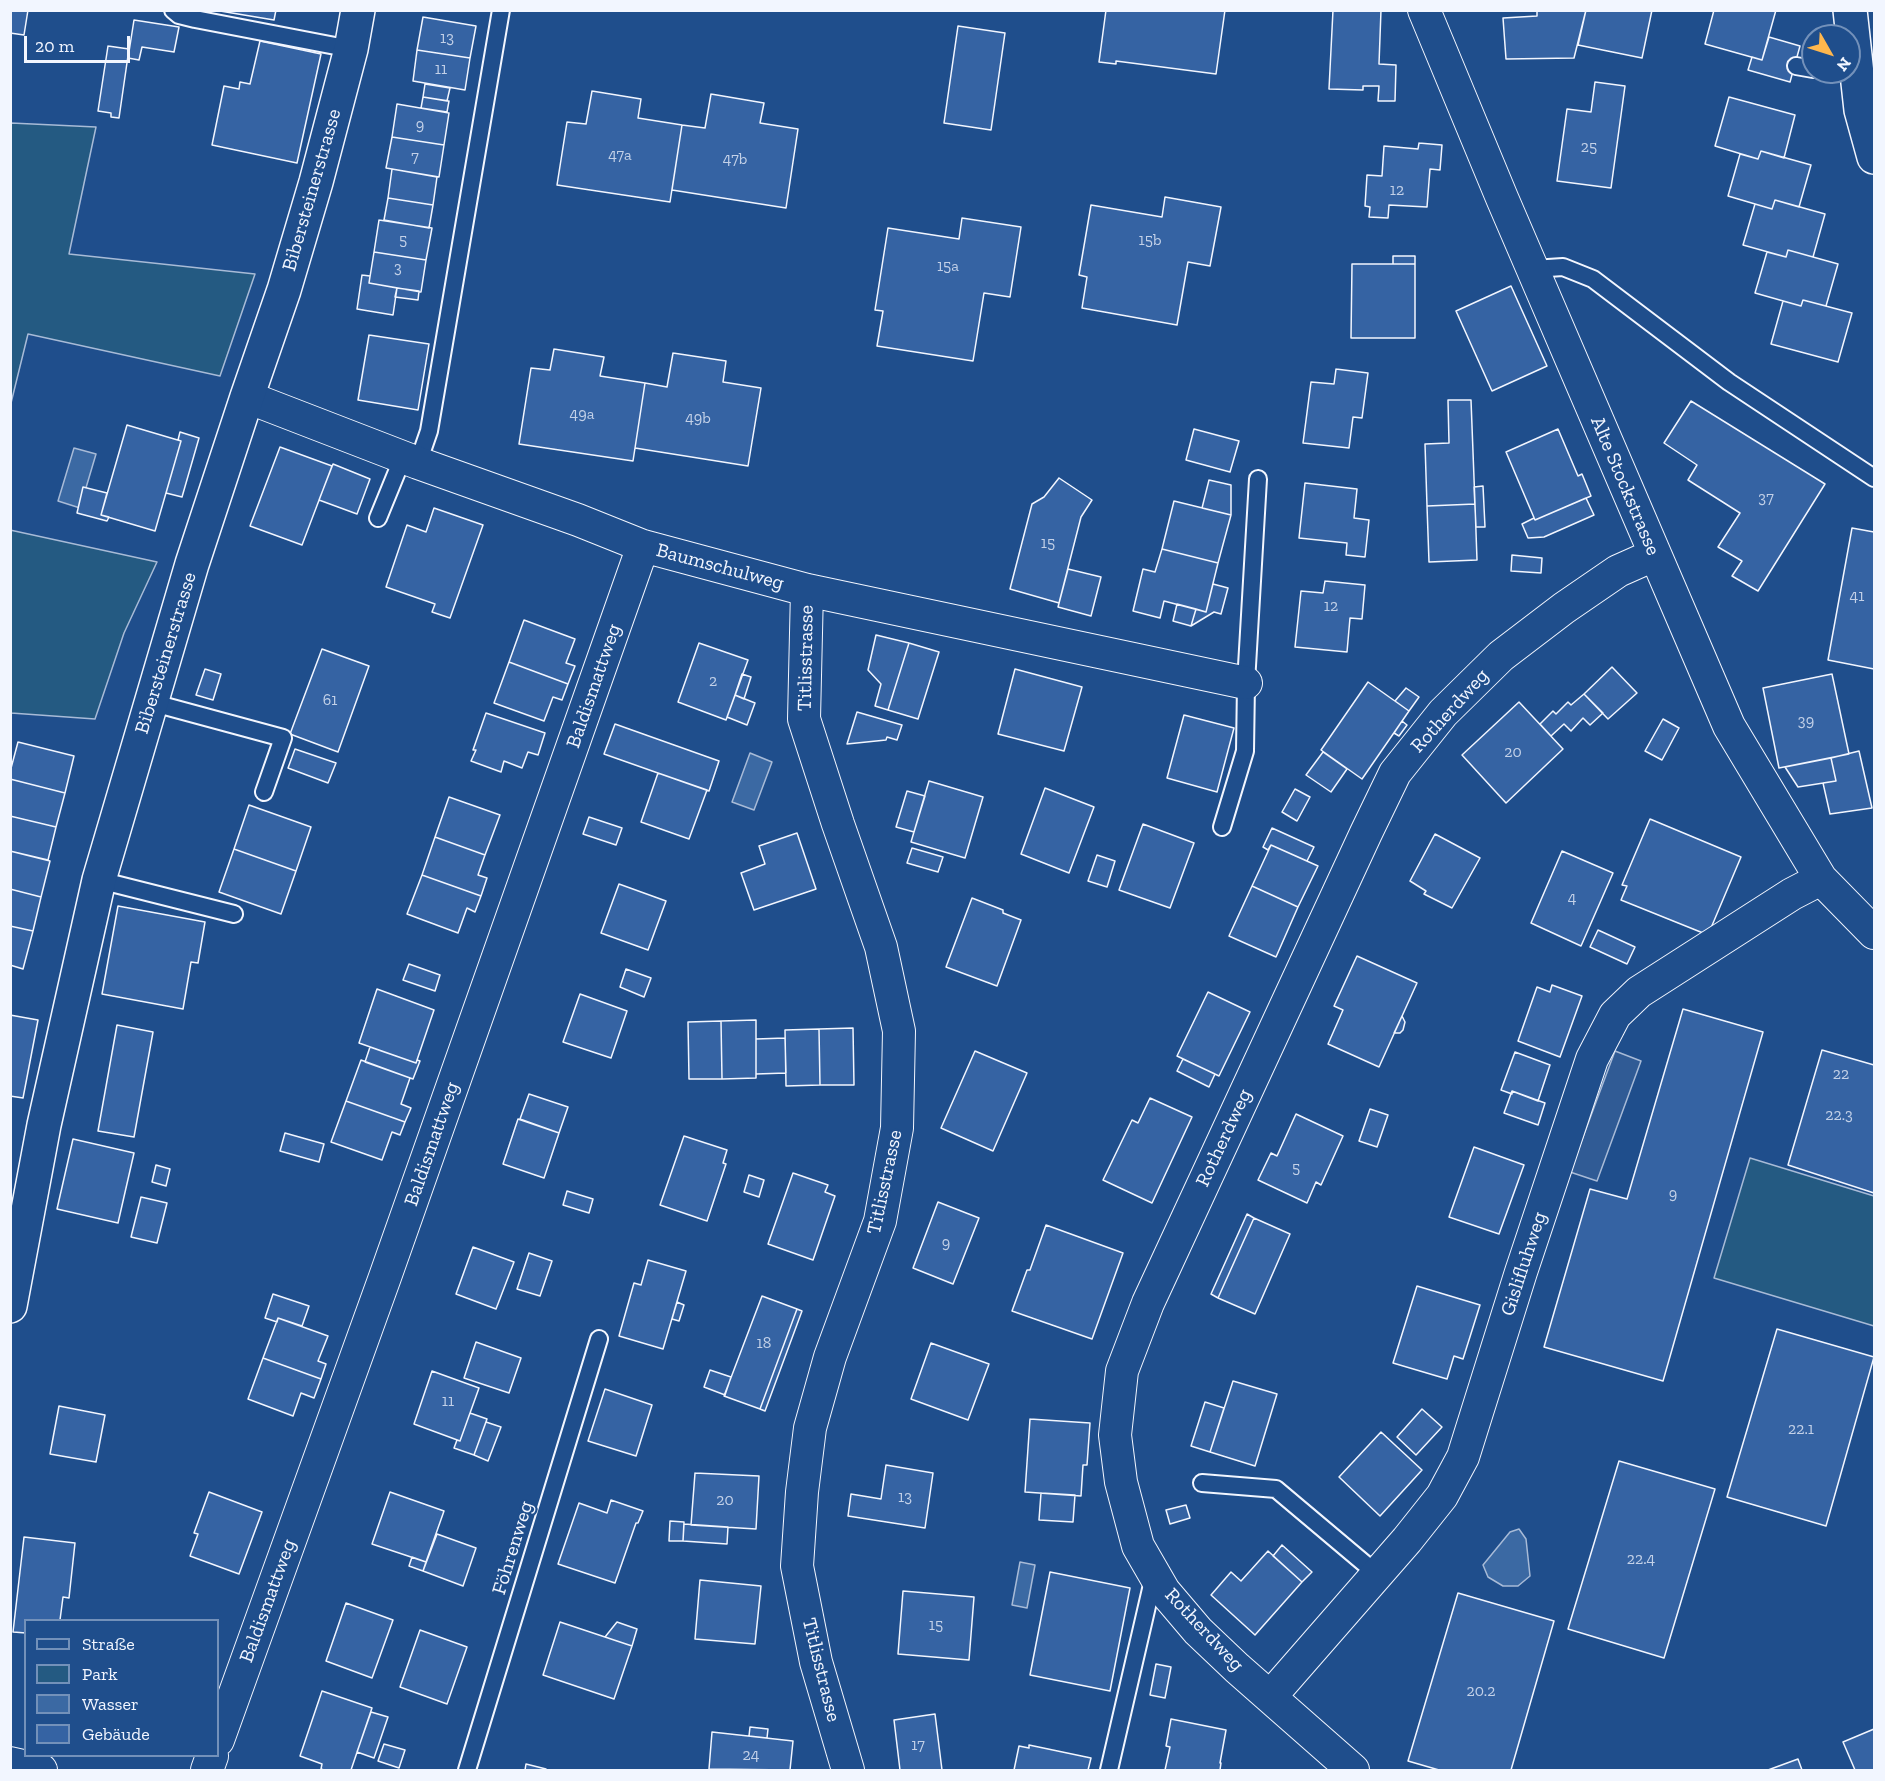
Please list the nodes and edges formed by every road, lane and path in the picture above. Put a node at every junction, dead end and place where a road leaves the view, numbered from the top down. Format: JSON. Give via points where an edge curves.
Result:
{"nodes":[{"id":1,"x":173,"y":10,"type":"edge"},
{"id":2,"x":358,"y":10,"type":"edge"},
{"id":3,"x":501,"y":10,"type":"edge"},
{"id":4,"x":1424,"y":10,"type":"edge"},
{"id":5,"x":351,"y":49,"type":"junction"},
{"id":6,"x":1796,"y":66,"type":"dead end"},
{"id":7,"x":1801,"y":67,"type":"edge"},
{"id":8,"x":1855,"y":84,"type":"edge"},
{"id":9,"x":1875,"y":157,"type":"edge"},
{"id":10,"x":1533,"y":269,"type":"junction"},
{"id":11,"x":247,"y":398,"type":"junction"},
{"id":12,"x":411,"y":460,"type":"junction"},
{"id":13,"x":1258,"y":478,"type":"dead end"},
{"id":14,"x":1875,"y":478,"type":"edge"},
{"id":15,"x":378,"y":518,"type":"dead end"},
{"id":16,"x":643,"y":546,"type":"junction"},
{"id":17,"x":1654,"y":555,"type":"junction"},
{"id":18,"x":807,"y":590,"type":"junction"},
{"id":19,"x":1246,"y":683,"type":"junction"},
{"id":20,"x":150,"y":702,"type":"junction"},
{"id":21,"x":264,"y":792,"type":"dead end"},
{"id":22,"x":1222,"y":827,"type":"dead end"},
{"id":23,"x":1821,"y":879,"type":"junction"},
{"id":24,"x":99,"y":880,"type":"junction"},
{"id":25,"x":234,"y":914,"type":"dead end"},
{"id":26,"x":1875,"y":933,"type":"edge"},
{"id":27,"x":10,"y":1306,"type":"edge"},
{"id":28,"x":599,"y":1339,"type":"dead end"},
{"id":29,"x":1202,"y":1483,"type":"dead end"},
{"id":30,"x":1155,"y":1573,"type":"junction"},
{"id":31,"x":1377,"y":1574,"type":"junction"},
{"id":32,"x":1270,"y":1697,"type":"junction"},
{"id":33,"x":219,"y":1737,"type":"edge"},
{"id":34,"x":10,"y":1763,"type":"edge"},
{"id":35,"x":41,"y":1770,"type":"edge"},
{"id":36,"x":467,"y":1770,"type":"edge"},
{"id":37,"x":848,"y":1770,"type":"edge"},
{"id":38,"x":1109,"y":1770,"type":"edge"},
{"id":39,"x":1353,"y":1770,"type":"edge"}],
"edges":[{"from":1,"to":5,"type":"lane","via":[[195,19]]},
{"from":2,"to":5,"type":"main road","name":"Bibersteinerstrasse"},
{"from":3,"to":12,"type":"lane","via":[[429,431]]},
{"from":4,"to":10,"type":"street","name":"Alte Stockstrasse"},
{"from":5,"to":11,"type":"main road","name":"Bibersteinerstrasse","via":[[284,290]]},
{"from":6,"to":7,"type":"lane"},
{"from":8,"to":9,"type":"main road"},
{"from":10,"to":14,"type":"lane","via":[[1563,267],[1593,279],[1730,382]]},
{"from":10,"to":17,"type":"street","name":"Alte Stockstrasse"},
{"from":11,"to":12,"type":"street","name":"Baumschulweg"},
{"from":11,"to":20,"type":"main road","name":"Bibersteinerstrasse"},
{"from":12,"to":15,"type":"lane"},
{"from":12,"to":16,"type":"street","name":"Baumschulweg"},
{"from":13,"to":19,"type":"lane"},
{"from":16,"to":18,"type":"street","name":"Baumschulweg"},
{"from":16,"to":33,"type":"street","name":"Baldismattweg"},
{"from":17,"to":23,"type":"street","name":"Alte Stockstrasse","via":[[1729,726]]},
{"from":17,"to":30,"type":"street","name":"Rotherdweg","via":[[1618,571],[1501,656],[1443,713],[1395,773],[1148,1303],[1122,1371],[1115,1435],[1122,1482],[1138,1545]]},
{"from":18,"to":19,"type":"street","name":"Baumschulweg"},
{"from":18,"to":37,"type":"street","name":"Titlisstrasse","via":[[804,719],[881,947],[899,1031],[897,1128],[880,1221],[830,1357],[810,1428],[801,1502],[797,1566],[816,1662]]},
{"from":19,"to":22,"type":"lane","via":[[1245,751]]},
{"from":20,"to":21,"type":"lane","via":[[283,738]]},
{"from":20,"to":24,"type":"main road","name":"Bibersteinerstrasse"},
{"from":23,"to":26,"type":"street","name":"Alte Stockstrasse"},
{"from":23,"to":31,"type":"street","name":"Gislifluhweg","via":[[1639,992],[1615,1015],[1592,1059],[1463,1457],[1443,1496]]},
{"from":24,"to":25,"type":"lane"},
{"from":24,"to":27,"type":"main road","name":"Bibersteinerstrasse","via":[[44,1125]]},
{"from":28,"to":36,"type":"lane","name":"Föhrenweg"},
{"from":29,"to":31,"type":"lane","via":[[1276,1489]]},
{"from":30,"to":32,"type":"street","name":"Rotherdweg","via":[[1164,1591],[1198,1631]]},
{"from":30,"to":38,"type":"lane"},
{"from":31,"to":32,"type":"street","name":"Gislifluhweg"},
{"from":32,"to":39,"type":"street","name":"Rotherdweg"},
{"from":34,"to":35,"type":"street"}]}
